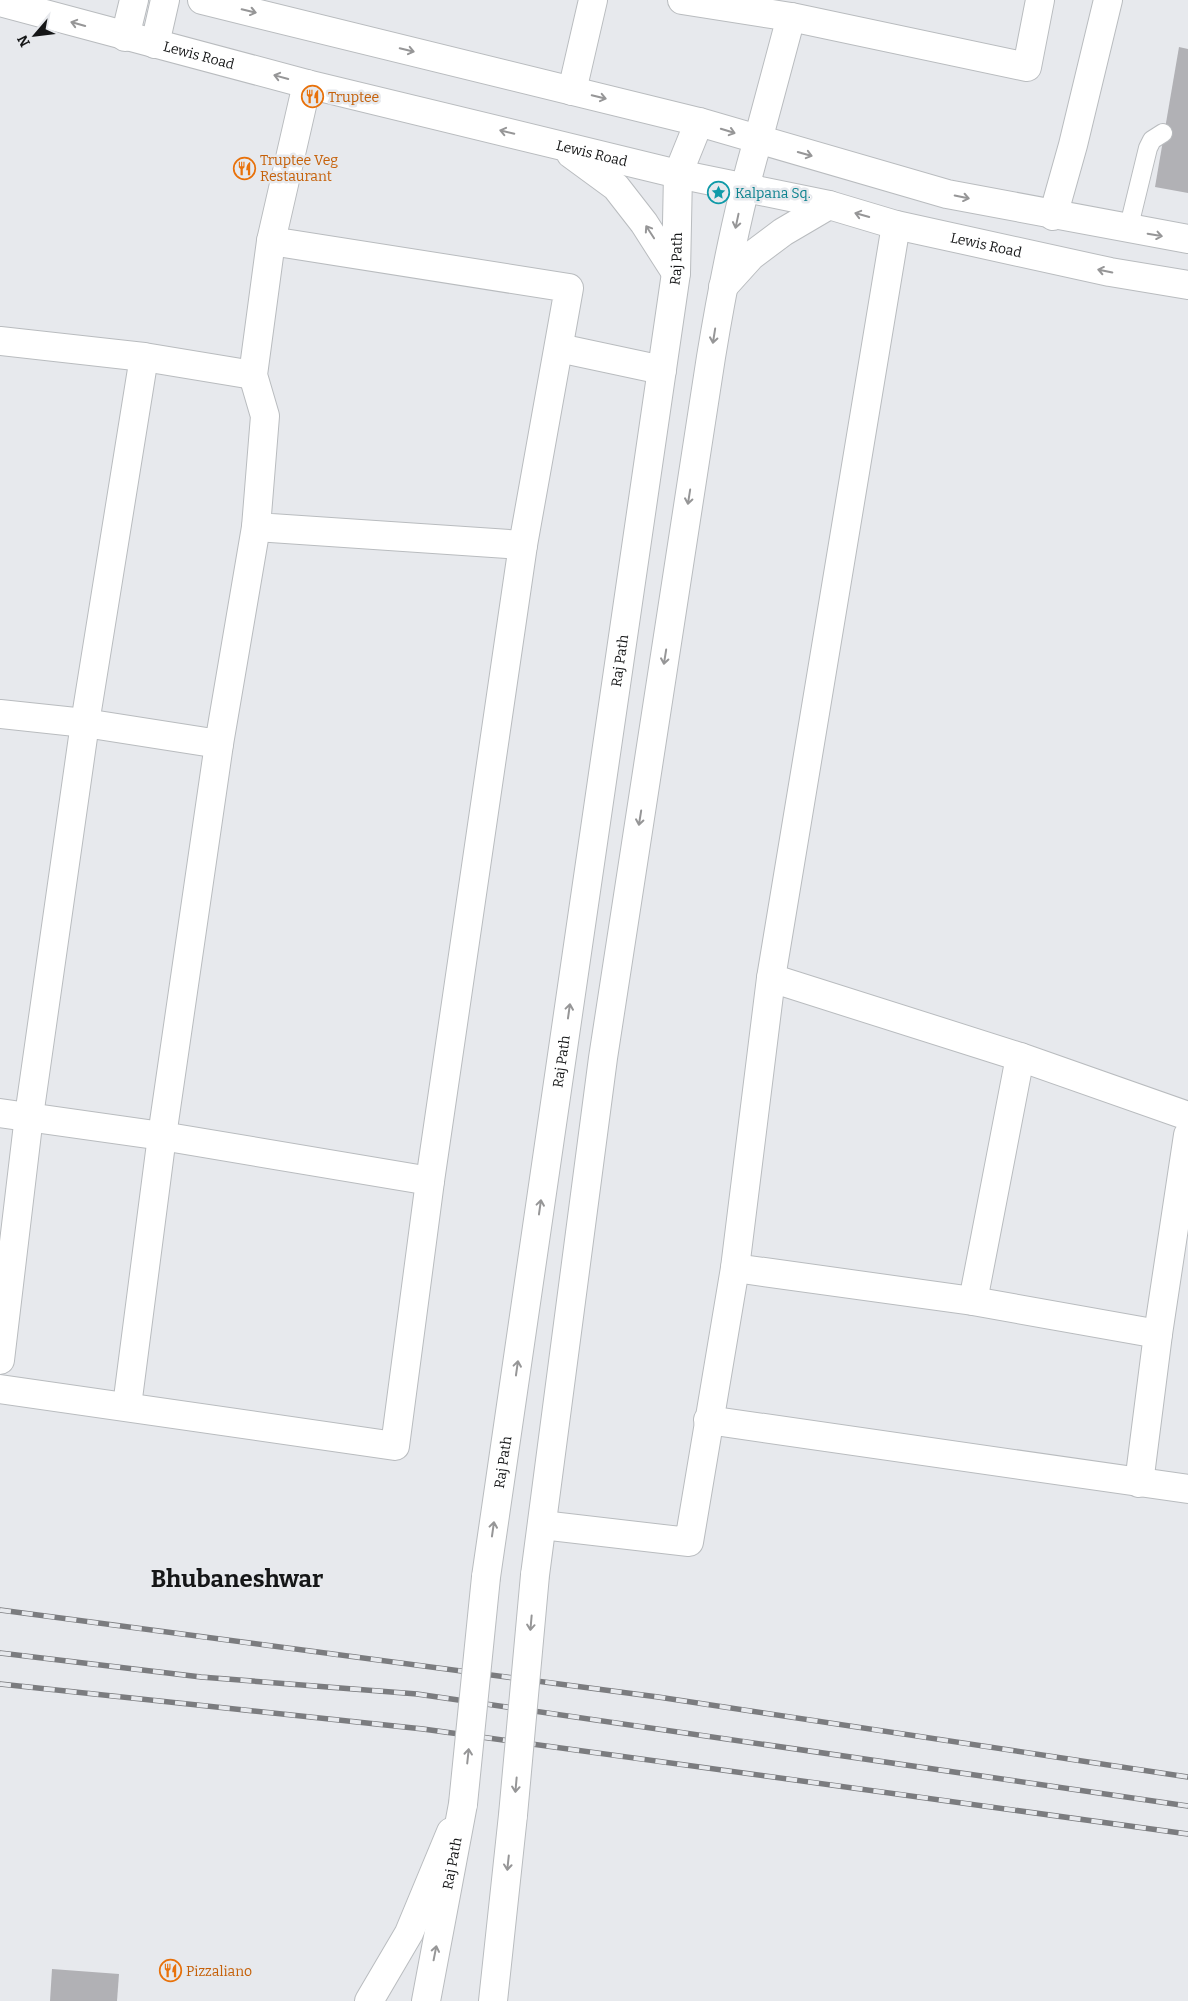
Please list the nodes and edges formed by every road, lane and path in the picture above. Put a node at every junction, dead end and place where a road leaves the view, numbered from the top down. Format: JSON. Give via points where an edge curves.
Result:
{"nodes":[{"id":1,"x":134,"y":0,"type":"edge"},
{"id":2,"x":165,"y":0,"type":"edge"},
{"id":3,"x":202,"y":0,"type":"edge"},
{"id":4,"x":593,"y":0,"type":"edge"},
{"id":5,"x":682,"y":0,"type":"edge"},
{"id":6,"x":1040,"y":0,"type":"edge"},
{"id":7,"x":1108,"y":0,"type":"edge"},
{"id":8,"x":0,"y":2,"type":"edge"},
{"id":9,"x":791,"y":17,"type":"junction"},
{"id":10,"x":125,"y":37,"type":"junction"},
{"id":11,"x":155,"y":44,"type":"junction"},
{"id":12,"x":307,"y":84,"type":"junction"},
{"id":13,"x":572,"y":91,"type":"junction"},
{"id":14,"x":699,"y":122,"type":"junction"},
{"id":15,"x":1163,"y":133,"type":"dead end"},
{"id":16,"x":758,"y":140,"type":"junction"},
{"id":17,"x":555,"y":143,"type":"junction"},
{"id":18,"x":678,"y":174,"type":"junction"},
{"id":19,"x":744,"y":187,"type":"junction"},
{"id":20,"x":829,"y":206,"type":"junction"},
{"id":21,"x":1053,"y":216,"type":"junction"},
{"id":22,"x":896,"y":225,"type":"junction"},
{"id":23,"x":1128,"y":230,"type":"junction"},
{"id":24,"x":1188,"y":239,"type":"edge"},
{"id":25,"x":271,"y":241,"type":"junction"},
{"id":26,"x":676,"y":273,"type":"junction"},
{"id":27,"x":1188,"y":285,"type":"edge"},
{"id":28,"x":722,"y":288,"type":"junction"},
{"id":29,"x":0,"y":341,"type":"edge"},
{"id":30,"x":559,"y":348,"type":"junction"},
{"id":31,"x":144,"y":357,"type":"junction"},
{"id":32,"x":662,"y":370,"type":"junction"},
{"id":33,"x":253,"y":375,"type":"junction"},
{"id":34,"x":256,"y":527,"type":"junction"},
{"id":35,"x":523,"y":545,"type":"junction"},
{"id":36,"x":0,"y":714,"type":"edge"},
{"id":37,"x":85,"y":723,"type":"junction"},
{"id":38,"x":219,"y":744,"type":"junction"},
{"id":39,"x":771,"y":978,"type":"junction"},
{"id":40,"x":1020,"y":1057,"type":"junction"},
{"id":41,"x":0,"y":1112,"type":"edge"},
{"id":42,"x":28,"y":1116,"type":"junction"},
{"id":43,"x":1188,"y":1116,"type":"edge"},
{"id":44,"x":1188,"y":1134,"type":"edge"},
{"id":45,"x":162,"y":1136,"type":"junction"},
{"id":46,"x":430,"y":1181,"type":"junction"},
{"id":47,"x":735,"y":1268,"type":"junction"},
{"id":48,"x":973,"y":1301,"type":"junction"},
{"id":49,"x":1158,"y":1334,"type":"junction"},
{"id":50,"x":0,"y":1360,"type":"edge"},
{"id":51,"x":0,"y":1389,"type":"edge"},
{"id":52,"x":127,"y":1406,"type":"junction"},
{"id":53,"x":708,"y":1420,"type":"junction"},
{"id":54,"x":1139,"y":1483,"type":"junction"},
{"id":55,"x":1188,"y":1489,"type":"edge"},
{"id":56,"x":542,"y":1525,"type":"junction"},
{"id":57,"x":463,"y":1804,"type":"junction"},
{"id":58,"x":369,"y":2001,"type":"edge"},
{"id":59,"x":426,"y":2001,"type":"edge"},
{"id":60,"x":493,"y":2001,"type":"edge"}],
"edges":[{"from":1,"to":10,"type":"street"},
{"from":2,"to":11,"type":"street"},
{"from":3,"to":13,"type":"street","one_way":true},
{"from":4,"to":13,"type":"street"},
{"from":5,"to":9,"type":"street"},
{"from":6,"to":9,"type":"street","via":[[1027,67]]},
{"from":7,"to":21,"type":"street"},
{"from":10,"to":8,"type":"street","name":"Lewis Road","one_way":true},
{"from":9,"to":16,"type":"street"},
{"from":10,"to":11,"type":"street","name":"Lewis Road"},
{"from":12,"to":11,"type":"street","name":"Lewis Road","one_way":true},
{"from":17,"to":12,"type":"street","name":"Lewis Road","one_way":true},
{"from":12,"to":25,"type":"street"},
{"from":13,"to":14,"type":"street","one_way":true},
{"from":14,"to":16,"type":"street","one_way":true},
{"from":14,"to":18,"type":"street","name":"Raj Path"},
{"from":15,"to":23,"type":"lane","via":[[1152,140],[1148,148]]},
{"from":16,"to":19,"type":"street"},
{"from":16,"to":21,"type":"street","one_way":true,"via":[[948,194]]},
{"from":17,"to":18,"type":"street","name":"Lewis Road"},
{"from":26,"to":17,"type":"street","one_way":true,"via":[[616,187]]},
{"from":18,"to":19,"type":"street","name":"Lewis Road"},
{"from":18,"to":26,"type":"street","name":"Raj Path"},
{"from":19,"to":20,"type":"street","name":"Lewis Road"},
{"from":19,"to":28,"type":"street","one_way":true},
{"from":22,"to":20,"type":"street","name":"Lewis Road","one_way":true},
{"from":20,"to":28,"type":"street","via":[[783,232],[751,256]]},
{"from":21,"to":23,"type":"street"},
{"from":27,"to":22,"type":"street","name":"Lewis Road","one_way":true,"via":[[1110,272]]},
{"from":22,"to":39,"type":"street"},
{"from":23,"to":24,"type":"street","one_way":true},
{"from":25,"to":30,"type":"street","via":[[569,288]]},
{"from":25,"to":33,"type":"street"},
{"from":26,"to":32,"type":"street","name":"Raj Path"},
{"from":28,"to":56,"type":"street","one_way":true,"via":[[603,1058]]},
{"from":29,"to":31,"type":"street"},
{"from":30,"to":32,"type":"street"},
{"from":30,"to":35,"type":"street"},
{"from":31,"to":33,"type":"street"},
{"from":31,"to":37,"type":"street"},
{"from":57,"to":32,"type":"street","name":"Raj Path","one_way":true,"bridge":true,"via":[[486,1577]]},
{"from":33,"to":34,"type":"street","via":[[264,416]]},
{"from":34,"to":35,"type":"street"},
{"from":34,"to":38,"type":"street"},
{"from":35,"to":46,"type":"street"},
{"from":36,"to":37,"type":"street"},
{"from":37,"to":38,"type":"street"},
{"from":37,"to":42,"type":"street"},
{"from":38,"to":45,"type":"street"},
{"from":39,"to":40,"type":"street"},
{"from":39,"to":47,"type":"street"},
{"from":40,"to":43,"type":"street"},
{"from":40,"to":48,"type":"street"},
{"from":41,"to":42,"type":"street"},
{"from":42,"to":45,"type":"street"},
{"from":42,"to":50,"type":"street"},
{"from":44,"to":49,"type":"street"},
{"from":45,"to":46,"type":"street"},
{"from":45,"to":52,"type":"street"},
{"from":46,"to":52,"type":"street","via":[[395,1446]]},
{"from":47,"to":48,"type":"street"},
{"from":47,"to":53,"type":"street"},
{"from":48,"to":49,"type":"street"},
{"from":49,"to":54,"type":"street"},
{"from":51,"to":52,"type":"street"},
{"from":53,"to":54,"type":"street"},
{"from":53,"to":56,"type":"street","via":[[689,1542]]},
{"from":54,"to":55,"type":"street"},
{"from":56,"to":60,"type":"street","one_way":true,"bridge":true},
{"from":57,"to":58,"type":"street","via":[[409,1933]]},
{"from":59,"to":57,"type":"street","name":"Raj Path","one_way":true}]}
